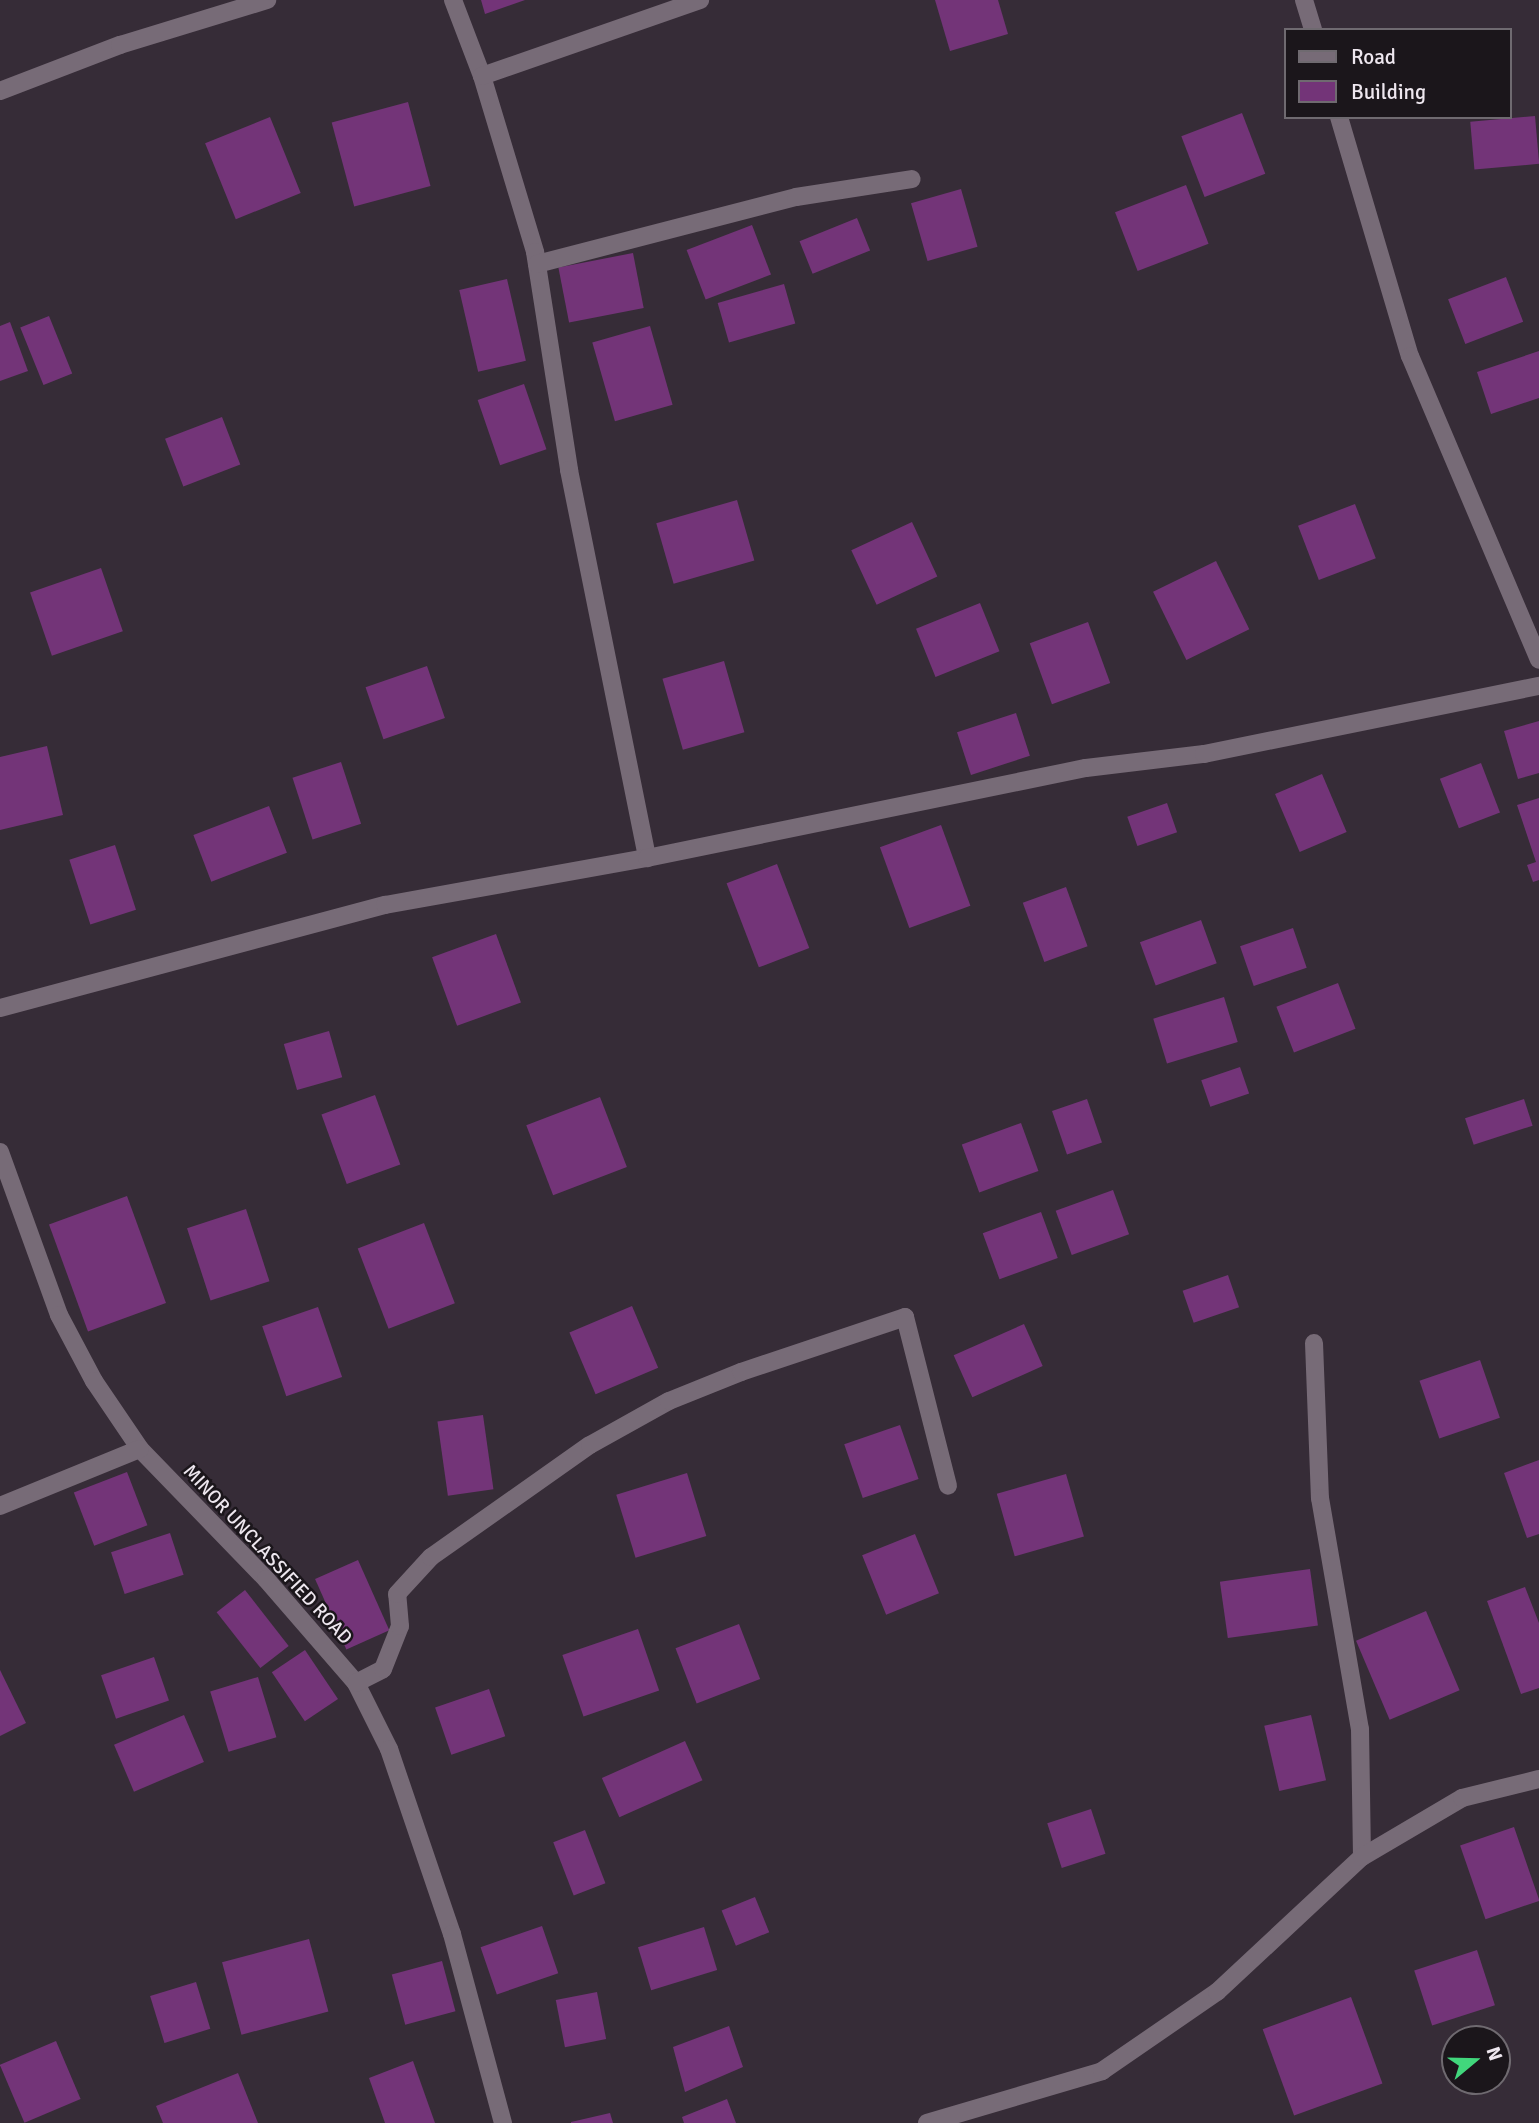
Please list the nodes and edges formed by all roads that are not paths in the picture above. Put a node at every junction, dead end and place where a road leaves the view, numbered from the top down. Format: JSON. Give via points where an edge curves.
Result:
{"nodes":[{"id":1,"x":267,"y":0,"type":"edge"},
{"id":2,"x":453,"y":0,"type":"edge"},
{"id":3,"x":700,"y":0,"type":"edge"},
{"id":4,"x":1304,"y":0,"type":"edge"},
{"id":5,"x":1312,"y":28,"type":"edge"},
{"id":6,"x":482,"y":76,"type":"junction"},
{"id":7,"x":0,"y":91,"type":"edge"},
{"id":8,"x":1340,"y":119,"type":"edge"},
{"id":9,"x":912,"y":179,"type":"dead end"},
{"id":10,"x":537,"y":264,"type":"junction"},
{"id":11,"x":1539,"y":660,"type":"edge"},
{"id":12,"x":1539,"y":686,"type":"edge"},
{"id":13,"x":647,"y":858,"type":"junction"},
{"id":14,"x":0,"y":1008,"type":"edge"},
{"id":15,"x":0,"y":1152,"type":"edge"},
{"id":16,"x":1314,"y":1343,"type":"dead end"},
{"id":17,"x":140,"y":1449,"type":"junction"},
{"id":18,"x":948,"y":1486,"type":"dead end"},
{"id":19,"x":0,"y":1506,"type":"edge"},
{"id":20,"x":356,"y":1683,"type":"junction"},
{"id":21,"x":1539,"y":1779,"type":"edge"},
{"id":22,"x":1362,"y":1857,"type":"junction"},
{"id":23,"x":503,"y":2123,"type":"edge"},
{"id":24,"x":927,"y":2123,"type":"edge"}],
"edges":[{"from":1,"to":7,"type":"street","via":[[120,45]]},
{"from":2,"to":6,"type":"street"},
{"from":3,"to":6,"type":"street"},
{"from":4,"to":5,"type":"street"},
{"from":6,"to":10,"type":"street"},
{"from":8,"to":11,"type":"street","via":[[1410,356]]},
{"from":9,"to":10,"type":"street","via":[[796,197]]},
{"from":10,"to":13,"type":"street","via":[[569,470]]},
{"from":12,"to":13,"type":"street","via":[[1204,754],[1086,768]]},
{"from":13,"to":14,"type":"street","via":[[385,905]]},
{"from":15,"to":17,"type":"street","name":"MINOR UNCLASSIFIED ROAD","via":[[59,1315],[94,1381]]},
{"from":16,"to":22,"type":"street","via":[[1320,1498],[1360,1729]]},
{"from":17,"to":19,"type":"street"},
{"from":17,"to":20,"type":"street","name":"MINOR UNCLASSIFIED ROAD","via":[[266,1579]]},
{"from":18,"to":20,"type":"street","via":[[905,1317],[669,1401],[590,1445],[431,1557],[397,1594],[400,1626],[383,1669]]},
{"from":20,"to":23,"type":"street","name":"MINOR UNCLASSIFIED ROAD","via":[[389,1749],[452,1934]]},
{"from":21,"to":22,"type":"street","via":[[1462,1798]]},
{"from":22,"to":24,"type":"street","via":[[1217,1992],[1102,2071]]}]}
